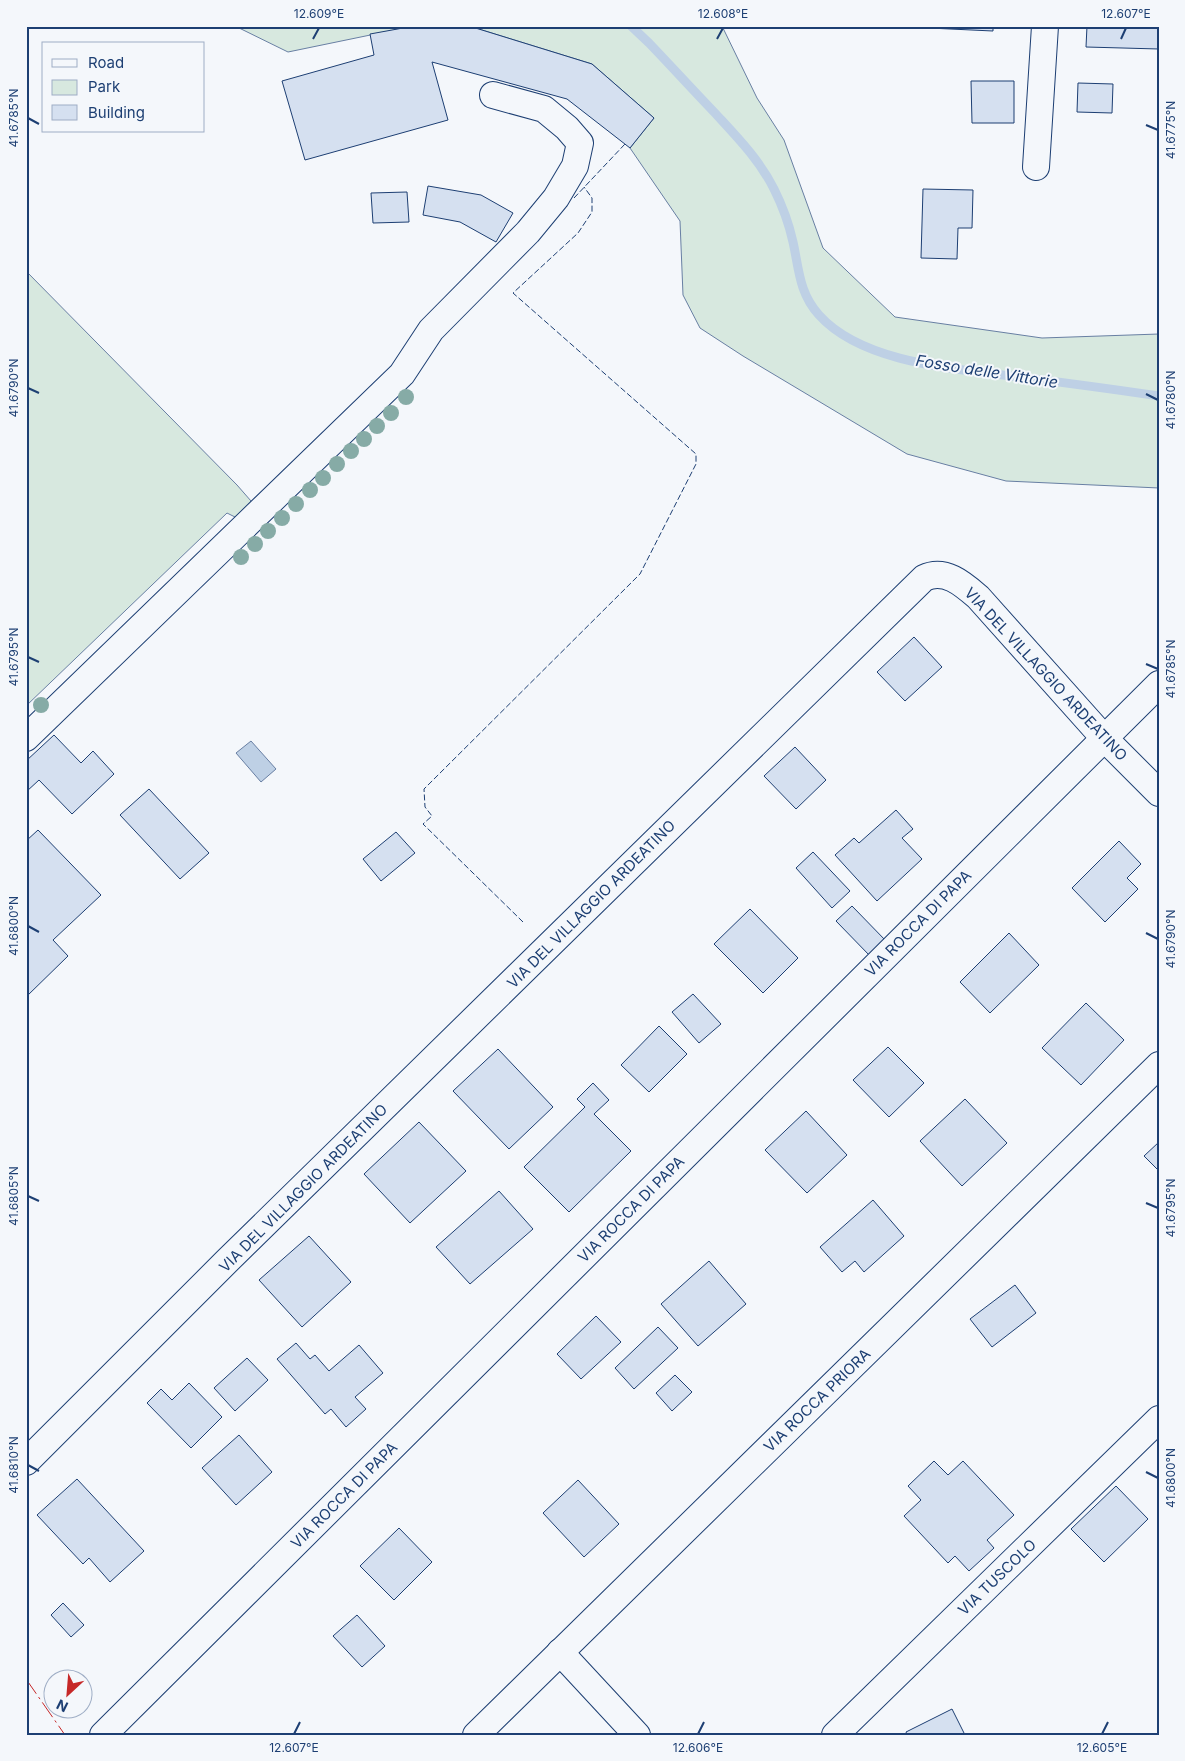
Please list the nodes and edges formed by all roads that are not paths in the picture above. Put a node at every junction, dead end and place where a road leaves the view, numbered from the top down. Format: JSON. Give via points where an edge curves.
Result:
{"nodes":[{"id":1,"x":1045,"y":26,"type":"edge"},
{"id":2,"x":493,"y":95,"type":"dead end"},
{"id":3,"x":1036,"y":167,"type":"dead end"},
{"id":4,"x":1159,"y":684,"type":"edge"},
{"id":5,"x":26,"y":738,"type":"edge"},
{"id":6,"x":1104,"y":738,"type":"junction"},
{"id":7,"x":1159,"y":793,"type":"edge"},
{"id":8,"x":1159,"y":1065,"type":"edge"},
{"id":9,"x":1159,"y":1419,"type":"edge"},
{"id":10,"x":26,"y":1462,"type":"edge"},
{"id":11,"x":560,"y":1652,"type":"junction"},
{"id":12,"x":103,"y":1735,"type":"edge"},
{"id":13,"x":476,"y":1735,"type":"edge"},
{"id":14,"x":638,"y":1735,"type":"edge"},
{"id":15,"x":836,"y":1735,"type":"edge"}],
"edges":[{"from":1,"to":3,"type":"street"},
{"from":2,"to":5,"type":"street","via":[[544,109],[580,143],[575,166],[556,198],[528,232],[432,330],[402,374]]},
{"from":4,"to":6,"type":"street","name":"VIA ROCCA DI PAPA"},
{"from":6,"to":7,"type":"street","name":"VIA DEL VILLAGGIO ARDEATINO"},
{"from":6,"to":10,"type":"street","name":"VIA DEL VILLAGGIO ARDEATINO","via":[[978,597],[946,576],[935,574],[924,578]]},
{"from":6,"to":12,"type":"street","name":"VIA ROCCA DI PAPA"},
{"from":8,"to":11,"type":"street","name":"VIA ROCCA PRIORA"},
{"from":9,"to":15,"type":"street","name":"VIA TUSCOLO"},
{"from":11,"to":13,"type":"street","name":"VIA ROCCA PRIORA"},
{"from":11,"to":14,"type":"street"}]}
